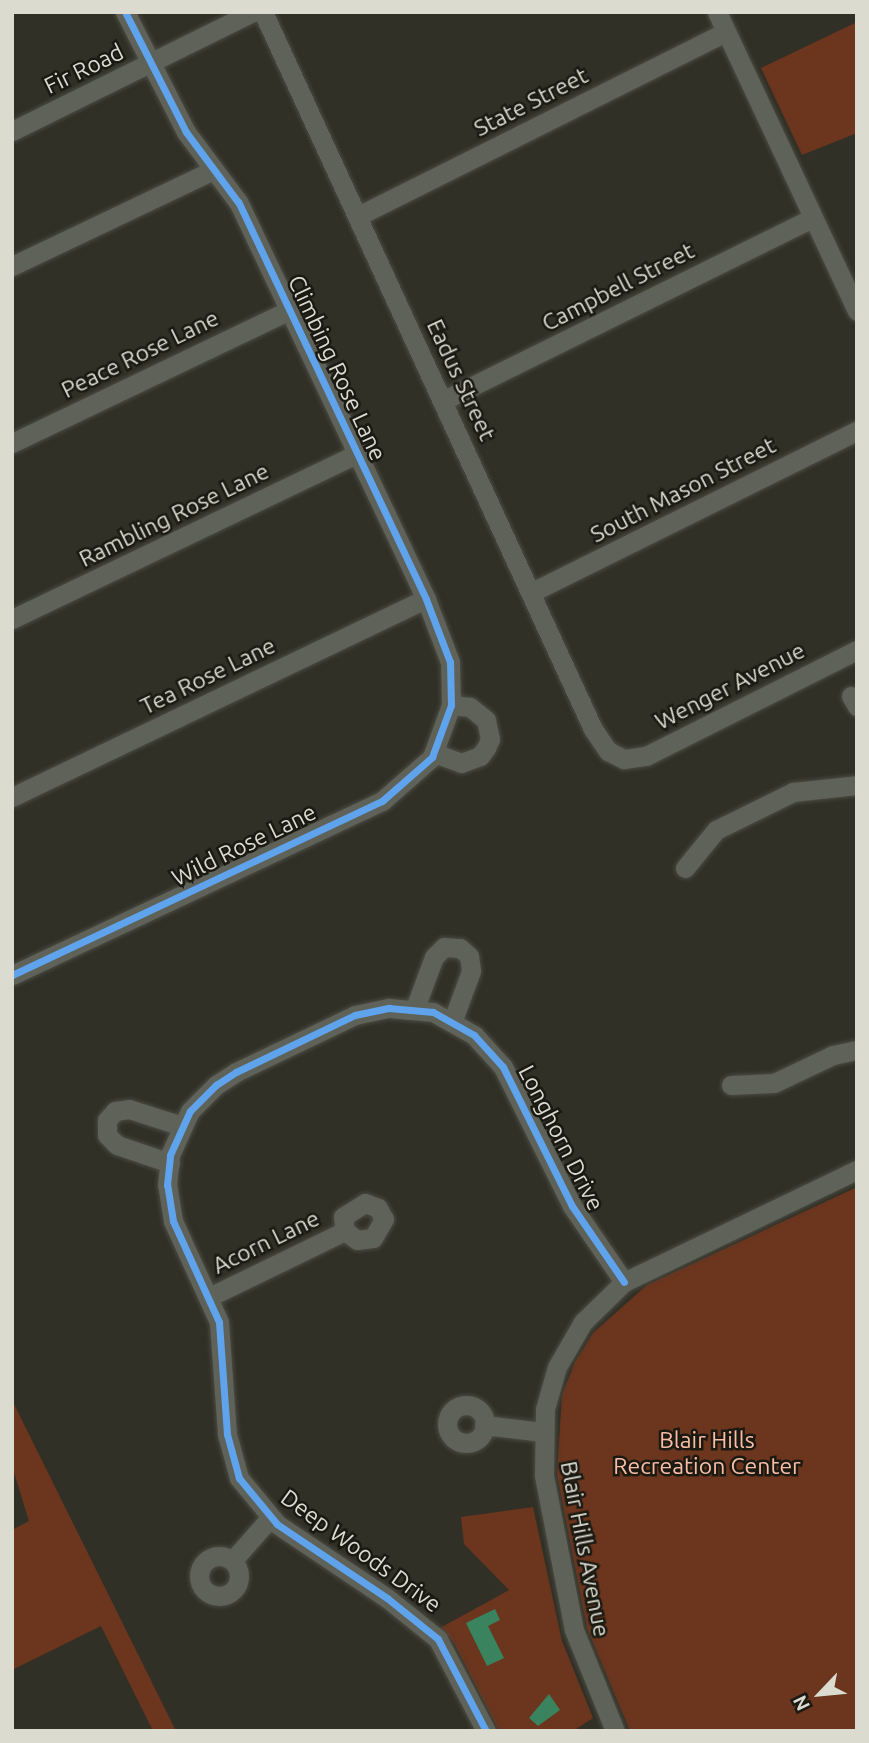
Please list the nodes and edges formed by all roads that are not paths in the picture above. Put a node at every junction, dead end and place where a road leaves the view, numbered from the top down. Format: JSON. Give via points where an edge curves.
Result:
{"nodes":[{"id":1,"x":125,"y":12,"type":"edge"},
{"id":2,"x":253,"y":12,"type":"edge"},
{"id":3,"x":263,"y":12,"type":"edge"},
{"id":4,"x":717,"y":12,"type":"edge"},
{"id":5,"x":726,"y":32,"type":"junction"},
{"id":6,"x":152,"y":62,"type":"junction"},
{"id":7,"x":12,"y":131,"type":"edge"},
{"id":8,"x":211,"y":171,"type":"junction"},
{"id":9,"x":358,"y":216,"type":"junction"},
{"id":10,"x":813,"y":218,"type":"junction"},
{"id":11,"x":12,"y":266,"type":"edge"},
{"id":12,"x":289,"y":310,"type":"junction"},
{"id":13,"x":857,"y":311,"type":"edge"},
{"id":14,"x":444,"y":400,"type":"junction"},
{"id":15,"x":857,"y":431,"type":"edge"},
{"id":16,"x":12,"y":443,"type":"edge"},
{"id":17,"x":356,"y":454,"type":"junction"},
{"id":18,"x":532,"y":592,"type":"junction"},
{"id":19,"x":426,"y":599,"type":"junction"},
{"id":20,"x":12,"y":619,"type":"edge"},
{"id":21,"x":857,"y":650,"type":"edge"},
{"id":22,"x":451,"y":705,"type":"junction"},
{"id":23,"x":434,"y":753,"type":"junction"},
{"id":24,"x":624,"y":759,"type":"joint"},
{"id":25,"x":857,"y":785,"type":"edge"},
{"id":26,"x":12,"y":797,"type":"edge"},
{"id":27,"x":685,"y":868,"type":"dead end"},
{"id":28,"x":12,"y":975,"type":"edge"},
{"id":29,"x":415,"y":1008,"type":"junction"},
{"id":30,"x":453,"y":1020,"type":"junction"},
{"id":31,"x":857,"y":1050,"type":"edge"},
{"id":32,"x":731,"y":1085,"type":"dead end"},
{"id":33,"x":182,"y":1126,"type":"junction"},
{"id":34,"x":170,"y":1163,"type":"junction"},
{"id":35,"x":857,"y":1170,"type":"edge"},
{"id":36,"x":345,"y":1231,"type":"dead end"},
{"id":37,"x":624,"y":1282,"type":"junction"},
{"id":38,"x":209,"y":1297,"type":"junction"},
{"id":39,"x":484,"y":1425,"type":"dead end"},
{"id":40,"x":543,"y":1432,"type":"junction"},
{"id":41,"x":270,"y":1518,"type":"junction"},
{"id":42,"x":233,"y":1560,"type":"dead end"},
{"id":43,"x":609,"y":1729,"type":"edge"},
{"id":44,"x":486,"y":1731,"type":"edge"}],
"edges":[{"from":1,"to":6,"type":"street","name":"Climbing Rose Lane"},
{"from":2,"to":6,"type":"street","name":"Fir Road"},
{"from":3,"to":9,"type":"street","name":"Eadus Street"},
{"from":4,"to":5,"type":"street"},
{"from":5,"to":9,"type":"street","name":"State Street"},
{"from":5,"to":10,"type":"street"},
{"from":6,"to":7,"type":"street","name":"Fir Road"},
{"from":6,"to":8,"type":"street","name":"Climbing Rose Lane"},
{"from":8,"to":11,"type":"street"},
{"from":8,"to":12,"type":"street","name":"Climbing Rose Lane","via":[[238,202]]},
{"from":9,"to":14,"type":"street","name":"Eadus Street"},
{"from":10,"to":13,"type":"street"},
{"from":10,"to":14,"type":"street","name":"Campbell Street"},
{"from":12,"to":16,"type":"street","name":"Peace Rose Lane"},
{"from":12,"to":17,"type":"street","name":"Climbing Rose Lane"},
{"from":14,"to":18,"type":"street","name":"Eadus Street"},
{"from":15,"to":18,"type":"street","name":"South Mason Street"},
{"from":17,"to":19,"type":"street","name":"Climbing Rose Lane"},
{"from":17,"to":20,"type":"street","name":"Rambling Rose Lane"},
{"from":18,"to":24,"type":"street","name":"Eadus Street","via":[[599,740]]},
{"from":19,"to":22,"type":"street","name":"Climbing Rose Lane","via":[[450,662]]},
{"from":19,"to":26,"type":"street","name":"Tea Rose Lane"},
{"from":21,"to":24,"type":"street","name":"Wenger Avenue","via":[[646,756]]},
{"from":22,"to":23,"type":"street","name":"Wild Rose Lane"},
{"from":22,"to":23,"type":"street","via":[[470,707],[485,720],[490,738],[480,756],[461,764]]},
{"from":23,"to":28,"type":"street","name":"Wild Rose Lane","via":[[419,772],[382,801]]},
{"from":25,"to":27,"type":"street","via":[[793,792],[716,830]]},
{"from":29,"to":30,"type":"street","name":"Longhorn Drive"},
{"from":29,"to":30,"type":"street","via":[[433,957],[444,947],[460,948],[469,956],[471,971]]},
{"from":29,"to":33,"type":"street","via":[[370,1010],[332,1023],[216,1085]]},
{"from":30,"to":37,"type":"street","name":"Longhorn Drive","via":[[503,1066],[572,1206]]},
{"from":31,"to":32,"type":"street","via":[[833,1055],[774,1083]]},
{"from":33,"to":34,"type":"street","name":"Deep Woods Drive"},
{"from":33,"to":34,"type":"street","via":[[129,1109],[115,1111],[107,1120],[107,1135],[117,1145]]},
{"from":34,"to":38,"type":"street","name":"Deep Woods Drive","via":[[173,1221]]},
{"from":35,"to":37,"type":"street","name":"Blair Hills Avenue"},
{"from":36,"to":38,"type":"street","name":"Acorn Lane"},
{"from":37,"to":40,"type":"street","name":"Blair Hills Avenue","via":[[583,1322],[566,1349],[550,1388]]},
{"from":38,"to":41,"type":"street","name":"Deep Woods Drive","via":[[223,1344],[231,1458],[249,1495]]},
{"from":39,"to":40,"type":"street"},
{"from":40,"to":43,"type":"street","name":"Blair Hills Avenue","via":[[544,1475],[565,1597]]},
{"from":41,"to":42,"type":"street"},
{"from":41,"to":44,"type":"street","name":"Deep Woods Drive","via":[[438,1639]]}]}
